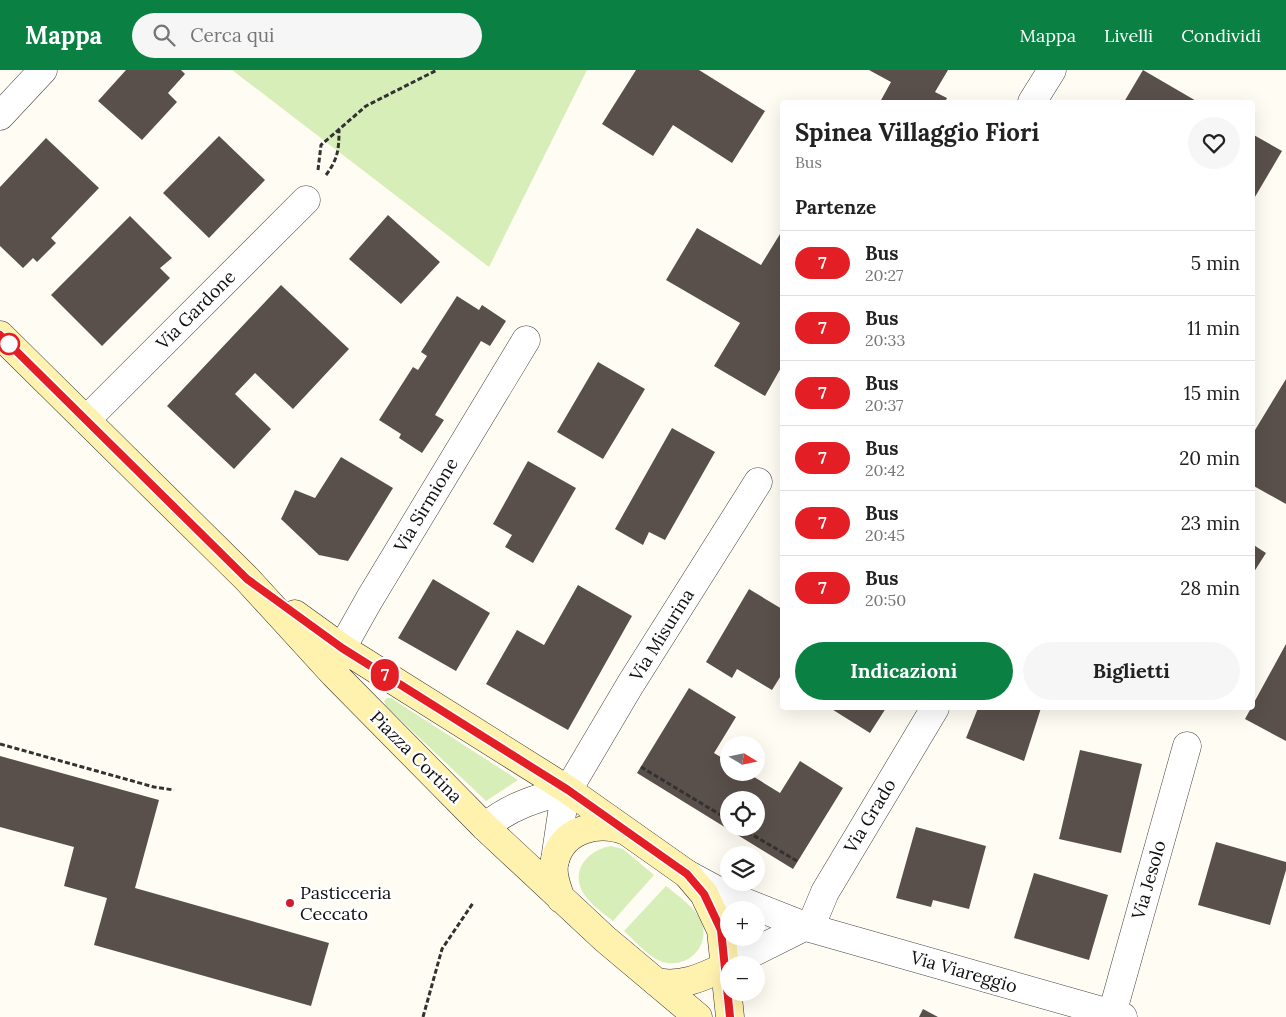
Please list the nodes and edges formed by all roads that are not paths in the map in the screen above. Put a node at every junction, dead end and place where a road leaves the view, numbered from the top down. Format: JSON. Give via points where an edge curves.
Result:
{"nodes":[{"id":1,"x":43,"y":70,"type":"edge"},
{"id":2,"x":1052,"y":70,"type":"edge"},
{"id":3,"x":1033,"y":100,"type":"edge"},
{"id":4,"x":0,"y":116,"type":"edge"},
{"id":5,"x":311,"y":194,"type":"road end"},
{"id":6,"x":0,"y":335,"type":"edge"},
{"id":7,"x":526,"y":340,"type":"dead end"},
{"id":8,"x":86,"y":420,"type":"junction"},
{"id":9,"x":758,"y":482,"type":"dead end"},
{"id":10,"x":247,"y":579,"type":"junction"},
{"id":11,"x":342,"y":648,"type":"junction"},
{"id":12,"x":334,"y":674,"type":"junction"},
{"id":13,"x":935,"y":710,"type":"edge"},
{"id":14,"x":1187,"y":746,"type":"dead end"},
{"id":15,"x":568,"y":790,"type":"junction"},
{"id":16,"x":485,"y":827,"type":"junction"},
{"id":17,"x":636,"y":836,"type":"junction"},
{"id":18,"x":555,"y":860,"type":"junction"},
{"id":19,"x":687,"y":874,"type":"junction"},
{"id":20,"x":561,"y":899,"type":"junction"},
{"id":21,"x":808,"y":927,"type":"junction"},
{"id":22,"x":732,"y":956,"type":"edge"},
{"id":23,"x":751,"y":956,"type":"edge"},
{"id":24,"x":720,"y":971,"type":"edge"},
{"id":25,"x":656,"y":982,"type":"junction"},
{"id":26,"x":733,"y":1001,"type":"edge"},
{"id":27,"x":733,"y":1001,"type":"edge"},
{"id":28,"x":1117,"y":1016,"type":"edge"},
{"id":29,"x":698,"y":1017,"type":"edge"},
{"id":30,"x":731,"y":1017,"type":"edge"}],
"edges":[{"from":1,"to":4,"type":"street"},
{"from":2,"to":3,"type":"street"},
{"from":5,"to":8,"type":"street","name":"Via Gardone"},
{"from":6,"to":8,"type":"street"},
{"from":7,"to":11,"type":"street","name":"Via Sirmione"},
{"from":8,"to":10,"type":"street"},
{"from":9,"to":15,"type":"street","name":"Via Misurina"},
{"from":10,"to":11,"type":"street"},
{"from":10,"to":12,"type":"street","name":"Piazza Cortina"},
{"from":11,"to":12,"type":"street","name":"Via Sirmione"},
{"from":11,"to":15,"type":"street"},
{"from":12,"to":16,"type":"street","name":"Piazza Cortina"},
{"from":13,"to":21,"type":"street","name":"Via Grado","via":[[825,892]]},
{"from":14,"to":28,"type":"street","name":"Via Jesolo"},
{"from":15,"to":16,"type":"street","via":[[530,800]]},
{"from":15,"to":17,"type":"street"},
{"from":15,"to":18,"type":"street","name":"Via Misurina"},
{"from":16,"to":20,"type":"street","name":"Piazza Cortina"},
{"from":17,"to":18,"type":"street","via":[[612,827],[595,826],[579,831],[565,842]]},
{"from":17,"to":19,"type":"street"},
{"from":18,"to":20,"type":"street","via":[[554,878]]},
{"from":19,"to":21,"type":"street","name":"Via Viareggio","via":[[724,894]]},
{"from":19,"to":22,"type":"street","via":[[704,894]]},
{"from":20,"to":25,"type":"street","name":"Piazza Cortina"},
{"from":21,"to":23,"type":"street","via":[[771,943]]},
{"from":21,"to":28,"type":"street","name":"Via Viareggio"},
{"from":24,"to":25,"type":"street","via":[[681,984]]},
{"from":25,"to":29,"type":"street","name":"Piazza Cortina"},
{"from":26,"to":30,"type":"street"},
{"from":27,"to":30,"type":"street"}]}
